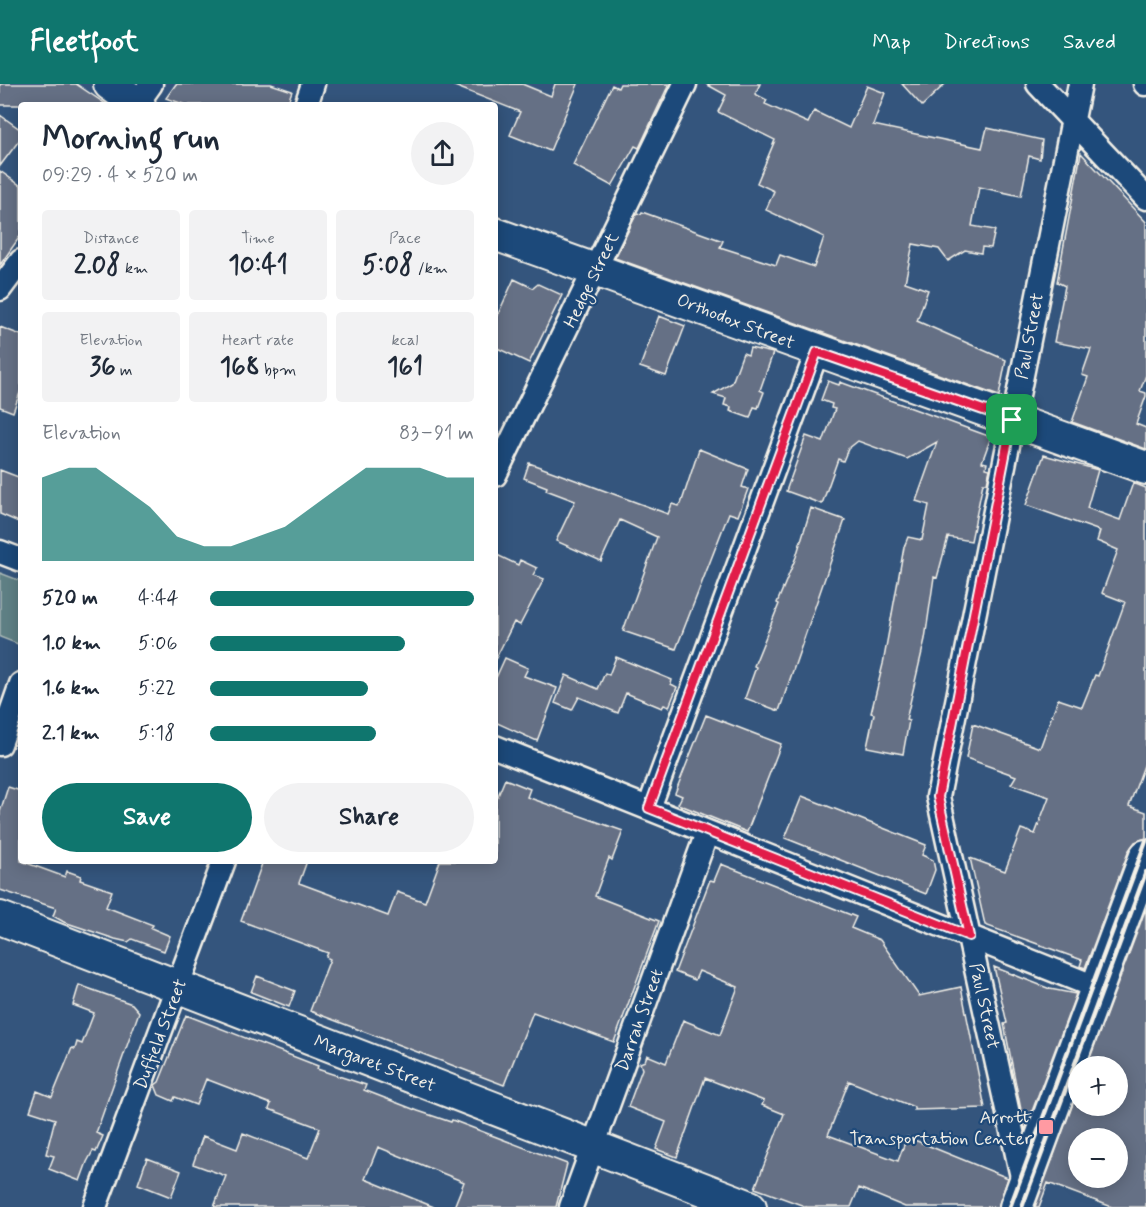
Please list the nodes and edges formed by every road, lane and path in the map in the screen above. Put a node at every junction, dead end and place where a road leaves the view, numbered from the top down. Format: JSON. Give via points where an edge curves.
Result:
{"nodes":[{"id":1,"x":110,"y":84,"type":"edge"},
{"id":2,"x":313,"y":84,"type":"edge"},
{"id":3,"x":685,"y":84,"type":"edge"},
{"id":4,"x":1038,"y":84,"type":"edge"},
{"id":5,"x":1080,"y":84,"type":"edge"},
{"id":6,"x":141,"y":99,"type":"edge"},
{"id":7,"x":307,"y":102,"type":"edge"},
{"id":8,"x":1071,"y":119,"type":"junction"},
{"id":9,"x":1146,"y":198,"type":"edge"},
{"id":10,"x":498,"y":235,"type":"edge"},
{"id":11,"x":18,"y":266,"type":"edge"},
{"id":12,"x":596,"y":269,"type":"junction"},
{"id":13,"x":6,"y":287,"type":"edge"},
{"id":14,"x":817,"y":352,"type":"junction"},
{"id":15,"x":1012,"y":420,"type":"junction"},
{"id":16,"x":1146,"y":468,"type":"edge"},
{"id":17,"x":498,"y":469,"type":"edge"},
{"id":18,"x":0,"y":552,"type":"edge"},
{"id":19,"x":18,"y":559,"type":"edge"},
{"id":20,"x":18,"y":693,"type":"edge"},
{"id":21,"x":0,"y":744,"type":"edge"},
{"id":22,"x":498,"y":748,"type":"edge"},
{"id":23,"x":649,"y":808,"type":"junction"},
{"id":24,"x":707,"y":833,"type":"junction"},
{"id":25,"x":224,"y":864,"type":"edge"},
{"id":26,"x":1144,"y":870,"type":"edge"},
{"id":27,"x":0,"y":918,"type":"edge"},
{"id":28,"x":969,"y":936,"type":"junction"},
{"id":29,"x":178,"y":988,"type":"junction"},
{"id":30,"x":1098,"y":988,"type":"junction"},
{"id":31,"x":592,"y":1147,"type":"junction"},
{"id":32,"x":1020,"y":1197,"type":"edge"},
{"id":33,"x":95,"y":1207,"type":"edge"},
{"id":34,"x":571,"y":1207,"type":"edge"},
{"id":35,"x":750,"y":1207,"type":"edge"}],
"edges":[{"from":1,"to":6,"type":"street"},
{"from":2,"to":7,"type":"street"},
{"from":3,"to":12,"type":"street","name":"Hedge Street"},
{"from":4,"to":8,"type":"street"},
{"from":5,"to":8,"type":"street","name":"Paul Street"},
{"from":8,"to":9,"type":"street"},
{"from":8,"to":15,"type":"street","name":"Paul Street"},
{"from":10,"to":12,"type":"street","name":"Orthodox Street"},
{"from":11,"to":13,"type":"street"},
{"from":12,"to":14,"type":"street","name":"Orthodox Street"},
{"from":12,"to":17,"type":"street","name":"Hedge Street"},
{"from":14,"to":15,"type":"street","name":"Orthodox Street"},
{"from":14,"to":23,"type":"street"},
{"from":15,"to":16,"type":"street","name":"Orthodox Street"},
{"from":15,"to":28,"type":"street","name":"Paul Street","via":[[938,797]]},
{"from":18,"to":19,"type":"street"},
{"from":20,"to":21,"type":"street"},
{"from":22,"to":23,"type":"street"},
{"from":23,"to":24,"type":"street"},
{"from":24,"to":28,"type":"street"},
{"from":24,"to":31,"type":"street","name":"Darrah Street"},
{"from":25,"to":29,"type":"street","name":"Duffield Street"},
{"from":26,"to":30,"type":"street"},
{"from":27,"to":29,"type":"street","name":"Margaret Street"},
{"from":28,"to":30,"type":"street"},
{"from":28,"to":32,"type":"street","name":"Paul Street"},
{"from":29,"to":31,"type":"street","name":"Margaret Street"},
{"from":29,"to":33,"type":"street","name":"Duffield Street"},
{"from":30,"to":32,"type":"street"},
{"from":31,"to":34,"type":"street","name":"Darrah Street"},
{"from":31,"to":35,"type":"street","name":"Margaret Street"}]}
